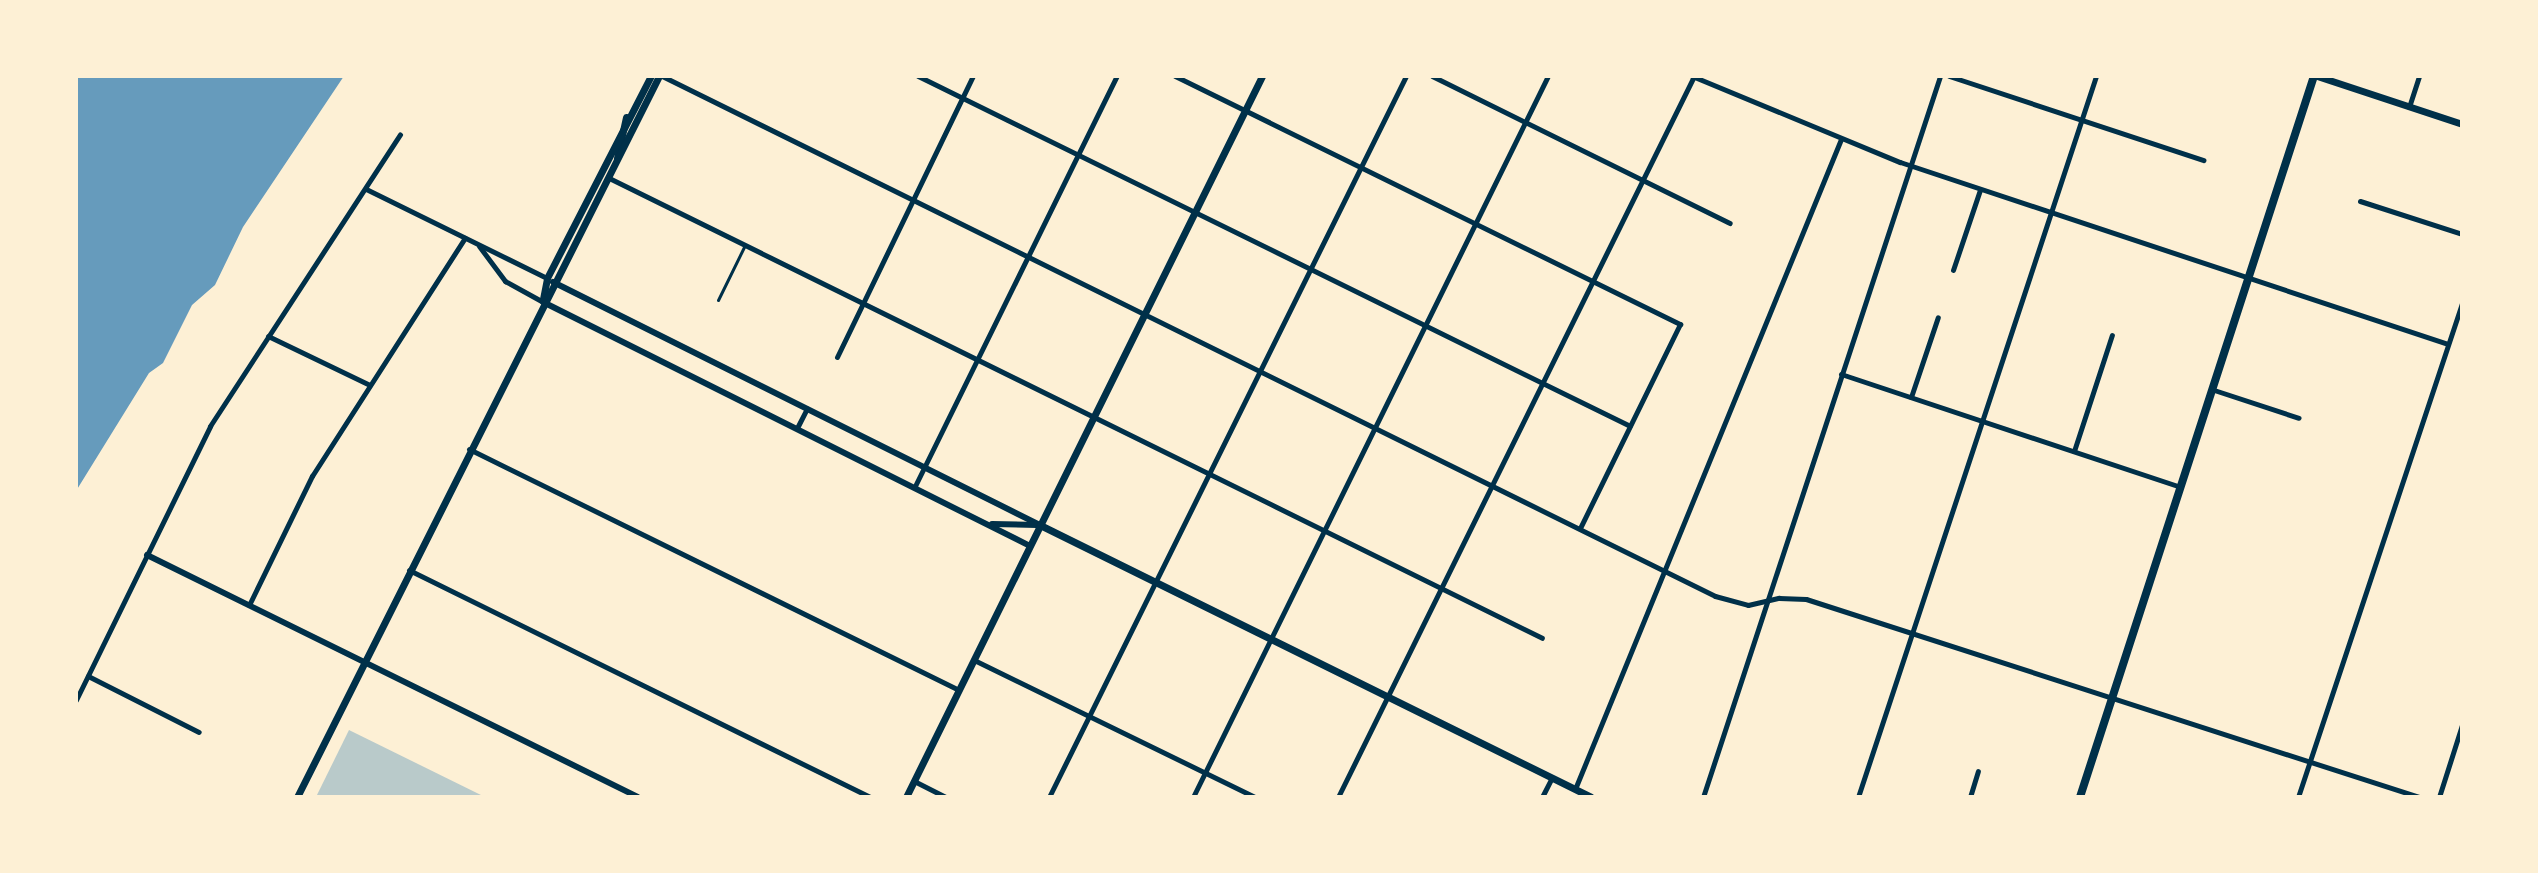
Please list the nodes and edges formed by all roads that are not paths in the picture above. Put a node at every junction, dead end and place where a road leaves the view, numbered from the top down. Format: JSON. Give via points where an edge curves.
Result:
{"nodes":[{"id":1,"x":651,"y":76,"type":"edge"},
{"id":2,"x":660,"y":76,"type":"edge"},
{"id":3,"x":918,"y":76,"type":"edge"},
{"id":4,"x":973,"y":76,"type":"edge"},
{"id":5,"x":1117,"y":76,"type":"edge"},
{"id":6,"x":1175,"y":76,"type":"edge"},
{"id":7,"x":1262,"y":76,"type":"edge"},
{"id":8,"x":1406,"y":76,"type":"edge"},
{"id":9,"x":1432,"y":76,"type":"edge"},
{"id":10,"x":1548,"y":76,"type":"edge"},
{"id":11,"x":1693,"y":76,"type":"edge"},
{"id":12,"x":1940,"y":76,"type":"edge"},
{"id":13,"x":1949,"y":76,"type":"edge"},
{"id":14,"x":2096,"y":76,"type":"edge"},
{"id":15,"x":2315,"y":76,"type":"edge"},
{"id":16,"x":2419,"y":76,"type":"edge"},
{"id":17,"x":962,"y":98,"type":"junction"},
{"id":18,"x":2409,"y":107,"type":"junction"},
{"id":19,"x":1246,"y":110,"type":"junction"},
{"id":20,"x":626,"y":116,"type":"junction"},
{"id":21,"x":2081,"y":120,"type":"junction"},
{"id":22,"x":1525,"y":122,"type":"junction"},
{"id":23,"x":2462,"y":124,"type":"edge"},
{"id":24,"x":400,"y":135,"type":"dead end"},
{"id":25,"x":1841,"y":139,"type":"junction"},
{"id":26,"x":1079,"y":154,"type":"junction"},
{"id":27,"x":618,"y":160,"type":"junction"},
{"id":28,"x":2203,"y":160,"type":"dead end"},
{"id":29,"x":1910,"y":166,"type":"junction"},
{"id":30,"x":1361,"y":167,"type":"junction"},
{"id":31,"x":609,"y":178,"type":"junction"},
{"id":32,"x":1643,"y":179,"type":"junction"},
{"id":33,"x":366,"y":189,"type":"junction"},
{"id":34,"x":1980,"y":190,"type":"junction"},
{"id":35,"x":912,"y":199,"type":"junction"},
{"id":36,"x":2360,"y":201,"type":"dead end"},
{"id":37,"x":1196,"y":212,"type":"junction"},
{"id":38,"x":2050,"y":213,"type":"junction"},
{"id":39,"x":1730,"y":223,"type":"dead end"},
{"id":40,"x":1476,"y":224,"type":"junction"},
{"id":41,"x":2462,"y":234,"type":"edge"},
{"id":42,"x":465,"y":238,"type":"junction"},
{"id":43,"x":746,"y":244,"type":"junction"},
{"id":44,"x":478,"y":245,"type":"junction"},
{"id":45,"x":1028,"y":257,"type":"junction"},
{"id":46,"x":1311,"y":268,"type":"junction"},
{"id":47,"x":1953,"y":270,"type":"dead end"},
{"id":48,"x":547,"y":278,"type":"junction"},
{"id":49,"x":2251,"y":279,"type":"junction"},
{"id":50,"x":1593,"y":281,"type":"junction"},
{"id":51,"x":557,"y":284,"type":"junction"},
{"id":52,"x":718,"y":300,"type":"dead end"},
{"id":53,"x":863,"y":301,"type":"junction"},
{"id":54,"x":543,"y":302,"type":"junction"},
{"id":55,"x":2462,"y":303,"type":"edge"},
{"id":56,"x":1144,"y":314,"type":"junction"},
{"id":57,"x":1938,"y":317,"type":"dead end"},
{"id":58,"x":1427,"y":325,"type":"junction"},
{"id":59,"x":2112,"y":335,"type":"dead end"},
{"id":60,"x":268,"y":336,"type":"junction"},
{"id":61,"x":2448,"y":344,"type":"junction"},
{"id":62,"x":837,"y":357,"type":"dead end"},
{"id":63,"x":977,"y":359,"type":"junction"},
{"id":64,"x":1261,"y":371,"type":"junction"},
{"id":65,"x":1841,"y":374,"type":"junction"},
{"id":66,"x":1542,"y":383,"type":"junction"},
{"id":67,"x":370,"y":385,"type":"junction"},
{"id":68,"x":2214,"y":390,"type":"junction"},
{"id":69,"x":1911,"y":397,"type":"junction"},
{"id":70,"x":807,"y":408,"type":"junction"},
{"id":71,"x":1094,"y":415,"type":"junction"},
{"id":72,"x":2299,"y":418,"type":"dead end"},
{"id":73,"x":1982,"y":421,"type":"junction"},
{"id":74,"x":1630,"y":426,"type":"junction"},
{"id":75,"x":1376,"y":427,"type":"junction"},
{"id":76,"x":797,"y":428,"type":"junction"},
{"id":77,"x":469,"y":449,"type":"junction"},
{"id":78,"x":2074,"y":451,"type":"junction"},
{"id":79,"x":925,"y":466,"type":"junction"},
{"id":80,"x":1210,"y":472,"type":"junction"},
{"id":81,"x":1493,"y":484,"type":"junction"},
{"id":82,"x":915,"y":486,"type":"junction"},
{"id":83,"x":2182,"y":487,"type":"junction"},
{"id":84,"x":990,"y":524,"type":"junction"},
{"id":85,"x":1040,"y":525,"type":"junction"},
{"id":86,"x":1580,"y":528,"type":"junction"},
{"id":87,"x":1326,"y":530,"type":"junction"},
{"id":88,"x":1030,"y":546,"type":"junction"},
{"id":89,"x":147,"y":555,"type":"junction"},
{"id":90,"x":1665,"y":569,"type":"junction"},
{"id":91,"x":409,"y":570,"type":"junction"},
{"id":92,"x":1155,"y":582,"type":"junction"},
{"id":93,"x":1441,"y":587,"type":"junction"},
{"id":94,"x":1767,"y":601,"type":"junction"},
{"id":95,"x":249,"y":605,"type":"junction"},
{"id":96,"x":1912,"y":633,"type":"junction"},
{"id":97,"x":1542,"y":638,"type":"dead end"},
{"id":98,"x":1272,"y":640,"type":"junction"},
{"id":99,"x":974,"y":660,"type":"junction"},
{"id":100,"x":364,"y":662,"type":"junction"},
{"id":101,"x":88,"y":676,"type":"junction"},
{"id":102,"x":959,"y":690,"type":"junction"},
{"id":103,"x":2113,"y":696,"type":"junction"},
{"id":104,"x":1388,"y":697,"type":"junction"},
{"id":105,"x":76,"y":700,"type":"edge"},
{"id":106,"x":1089,"y":716,"type":"junction"},
{"id":107,"x":2462,"y":725,"type":"edge"},
{"id":108,"x":199,"y":732,"type":"dead end"},
{"id":109,"x":2311,"y":761,"type":"junction"},
{"id":110,"x":1978,"y":771,"type":"dead end"},
{"id":111,"x":1205,"y":772,"type":"junction"},
{"id":112,"x":1552,"y":777,"type":"junction"},
{"id":113,"x":914,"y":781,"type":"junction"},
{"id":114,"x":1575,"y":789,"type":"junction"},
{"id":115,"x":297,"y":797,"type":"edge"},
{"id":116,"x":638,"y":797,"type":"edge"},
{"id":117,"x":870,"y":797,"type":"edge"},
{"id":118,"x":906,"y":797,"type":"edge"},
{"id":119,"x":946,"y":797,"type":"edge"},
{"id":120,"x":1049,"y":797,"type":"edge"},
{"id":121,"x":1193,"y":797,"type":"edge"},
{"id":122,"x":1255,"y":797,"type":"edge"},
{"id":123,"x":1338,"y":797,"type":"edge"},
{"id":124,"x":1542,"y":797,"type":"edge"},
{"id":125,"x":1591,"y":797,"type":"edge"},
{"id":126,"x":1703,"y":797,"type":"edge"},
{"id":127,"x":1858,"y":797,"type":"edge"},
{"id":128,"x":1970,"y":797,"type":"edge"},
{"id":129,"x":2080,"y":797,"type":"edge"},
{"id":130,"x":2298,"y":797,"type":"edge"},
{"id":131,"x":2419,"y":797,"type":"edge"},
{"id":132,"x":2439,"y":797,"type":"edge"}],
"edges":[{"from":1,"to":20,"type":"main road"},
{"from":2,"to":27,"type":"main road"},
{"from":2,"to":35,"type":"street"},
{"from":3,"to":17,"type":"street"},
{"from":4,"to":17,"type":"street"},
{"from":5,"to":26,"type":"street"},
{"from":6,"to":19,"type":"street"},
{"from":7,"to":19,"type":"main road"},
{"from":8,"to":30,"type":"street"},
{"from":9,"to":22,"type":"street"},
{"from":10,"to":22,"type":"street"},
{"from":11,"to":25,"type":"street"},
{"from":11,"to":32,"type":"street"},
{"from":12,"to":29,"type":"street"},
{"from":13,"to":21,"type":"street"},
{"from":14,"to":21,"type":"street"},
{"from":15,"to":18,"type":"main road"},
{"from":15,"to":49,"type":"main road"},
{"from":16,"to":18,"type":"street"},
{"from":17,"to":26,"type":"street"},
{"from":17,"to":35,"type":"street"},
{"from":18,"to":23,"type":"main road"},
{"from":19,"to":30,"type":"street"},
{"from":19,"to":37,"type":"main road"},
{"from":20,"to":27,"type":"main road"},
{"from":20,"to":48,"type":"main road"},
{"from":21,"to":28,"type":"street"},
{"from":21,"to":38,"type":"street"},
{"from":22,"to":32,"type":"street"},
{"from":22,"to":40,"type":"street"},
{"from":24,"to":33,"type":"street"},
{"from":25,"to":29,"type":"street"},
{"from":25,"to":90,"type":"street"},
{"from":26,"to":37,"type":"street"},
{"from":26,"to":45,"type":"street"},
{"from":27,"to":31,"type":"main road"},
{"from":29,"to":34,"type":"street"},
{"from":29,"to":65,"type":"street"},
{"from":30,"to":40,"type":"street"},
{"from":30,"to":46,"type":"street"},
{"from":31,"to":43,"type":"street"},
{"from":31,"to":51,"type":"main road"},
{"from":32,"to":39,"type":"street"},
{"from":32,"to":50,"type":"street"},
{"from":33,"to":42,"type":"street"},
{"from":33,"to":60,"type":"street"},
{"from":34,"to":38,"type":"street"},
{"from":34,"to":47,"type":"street"},
{"from":35,"to":45,"type":"street"},
{"from":35,"to":53,"type":"street"},
{"from":36,"to":41,"type":"street"},
{"from":37,"to":46,"type":"street"},
{"from":37,"to":56,"type":"main road"},
{"from":38,"to":49,"type":"street"},
{"from":38,"to":73,"type":"street"},
{"from":40,"to":50,"type":"street"},
{"from":40,"to":58,"type":"street"},
{"from":42,"to":44,"type":"street"},
{"from":42,"to":67,"type":"street"},
{"from":43,"to":52,"type":"lane"},
{"from":43,"to":53,"type":"street"},
{"from":44,"to":48,"type":"street"},
{"from":44,"to":54,"type":"street","via":[[505,281]]},
{"from":45,"to":56,"type":"street"},
{"from":45,"to":63,"type":"street"},
{"from":46,"to":58,"type":"street"},
{"from":46,"to":64,"type":"street"},
{"from":48,"to":51,"type":"street"},
{"from":48,"to":54,"type":"main road"},
{"from":49,"to":61,"type":"street"},
{"from":49,"to":68,"type":"main road"},
{"from":50,"to":66,"type":"street"},
{"from":50,"to":74,"type":"street","via":[[1680,324]]},
{"from":51,"to":54,"type":"main road"},
{"from":51,"to":70,"type":"street"},
{"from":53,"to":62,"type":"street"},
{"from":53,"to":63,"type":"street"},
{"from":54,"to":76,"type":"street"},
{"from":54,"to":77,"type":"main road"},
{"from":55,"to":61,"type":"street"},
{"from":56,"to":64,"type":"street"},
{"from":56,"to":71,"type":"main road"},
{"from":57,"to":69,"type":"street"},
{"from":58,"to":66,"type":"street"},
{"from":58,"to":75,"type":"street"},
{"from":59,"to":78,"type":"street"},
{"from":60,"to":67,"type":"street"},
{"from":60,"to":89,"type":"street","via":[[210,426]]},
{"from":61,"to":109,"type":"street"},
{"from":63,"to":71,"type":"street"},
{"from":63,"to":79,"type":"street"},
{"from":64,"to":75,"type":"street"},
{"from":64,"to":80,"type":"street"},
{"from":65,"to":69,"type":"street"},
{"from":65,"to":94,"type":"street"},
{"from":66,"to":74,"type":"street"},
{"from":66,"to":81,"type":"street"},
{"from":67,"to":95,"type":"street","via":[[312,476]]},
{"from":68,"to":72,"type":"street"},
{"from":68,"to":83,"type":"main road"},
{"from":69,"to":73,"type":"street"},
{"from":70,"to":76,"type":"street"},
{"from":70,"to":79,"type":"street"},
{"from":71,"to":80,"type":"street"},
{"from":71,"to":85,"type":"main road"},
{"from":73,"to":78,"type":"street"},
{"from":73,"to":96,"type":"street"},
{"from":74,"to":86,"type":"street"},
{"from":75,"to":81,"type":"street"},
{"from":75,"to":87,"type":"street"},
{"from":76,"to":82,"type":"street"},
{"from":77,"to":91,"type":"main road"},
{"from":77,"to":102,"type":"street"},
{"from":78,"to":83,"type":"street"},
{"from":79,"to":82,"type":"street"},
{"from":79,"to":85,"type":"street"},
{"from":80,"to":87,"type":"street"},
{"from":80,"to":92,"type":"street"},
{"from":81,"to":86,"type":"street"},
{"from":81,"to":93,"type":"street"},
{"from":82,"to":84,"type":"street"},
{"from":83,"to":103,"type":"main road"},
{"from":84,"to":85,"type":"street"},
{"from":84,"to":88,"type":"street"},
{"from":85,"to":88,"type":"main road"},
{"from":85,"to":92,"type":"main road"},
{"from":86,"to":90,"type":"street"},
{"from":87,"to":93,"type":"street"},
{"from":87,"to":98,"type":"street"},
{"from":88,"to":99,"type":"main road"},
{"from":89,"to":95,"type":"street"},
{"from":89,"to":101,"type":"street"},
{"from":90,"to":94,"type":"street","via":[[1732,602]]},
{"from":90,"to":114,"type":"street"},
{"from":91,"to":100,"type":"main road"},
{"from":91,"to":117,"type":"street"},
{"from":92,"to":98,"type":"main road"},
{"from":92,"to":106,"type":"street"},
{"from":93,"to":97,"type":"street"},
{"from":93,"to":104,"type":"street"},
{"from":94,"to":96,"type":"street","via":[[1806,599]]},
{"from":94,"to":126,"type":"street"},
{"from":95,"to":100,"type":"street"},
{"from":96,"to":103,"type":"street"},
{"from":96,"to":127,"type":"street"},
{"from":98,"to":104,"type":"main road"},
{"from":98,"to":111,"type":"street"},
{"from":99,"to":102,"type":"main road"},
{"from":99,"to":106,"type":"street"},
{"from":100,"to":115,"type":"main road"},
{"from":100,"to":116,"type":"street"},
{"from":101,"to":105,"type":"street"},
{"from":101,"to":108,"type":"street"},
{"from":102,"to":113,"type":"main road"},
{"from":103,"to":109,"type":"street"},
{"from":103,"to":129,"type":"main road"},
{"from":104,"to":112,"type":"main road"},
{"from":104,"to":123,"type":"street"},
{"from":106,"to":111,"type":"street"},
{"from":106,"to":120,"type":"street"},
{"from":107,"to":132,"type":"street"},
{"from":109,"to":130,"type":"street"},
{"from":109,"to":131,"type":"street"},
{"from":110,"to":128,"type":"street"},
{"from":111,"to":121,"type":"street"},
{"from":111,"to":122,"type":"street"},
{"from":112,"to":114,"type":"main road"},
{"from":112,"to":124,"type":"street"},
{"from":113,"to":118,"type":"main road"},
{"from":113,"to":119,"type":"street"},
{"from":114,"to":125,"type":"main road"}]}
